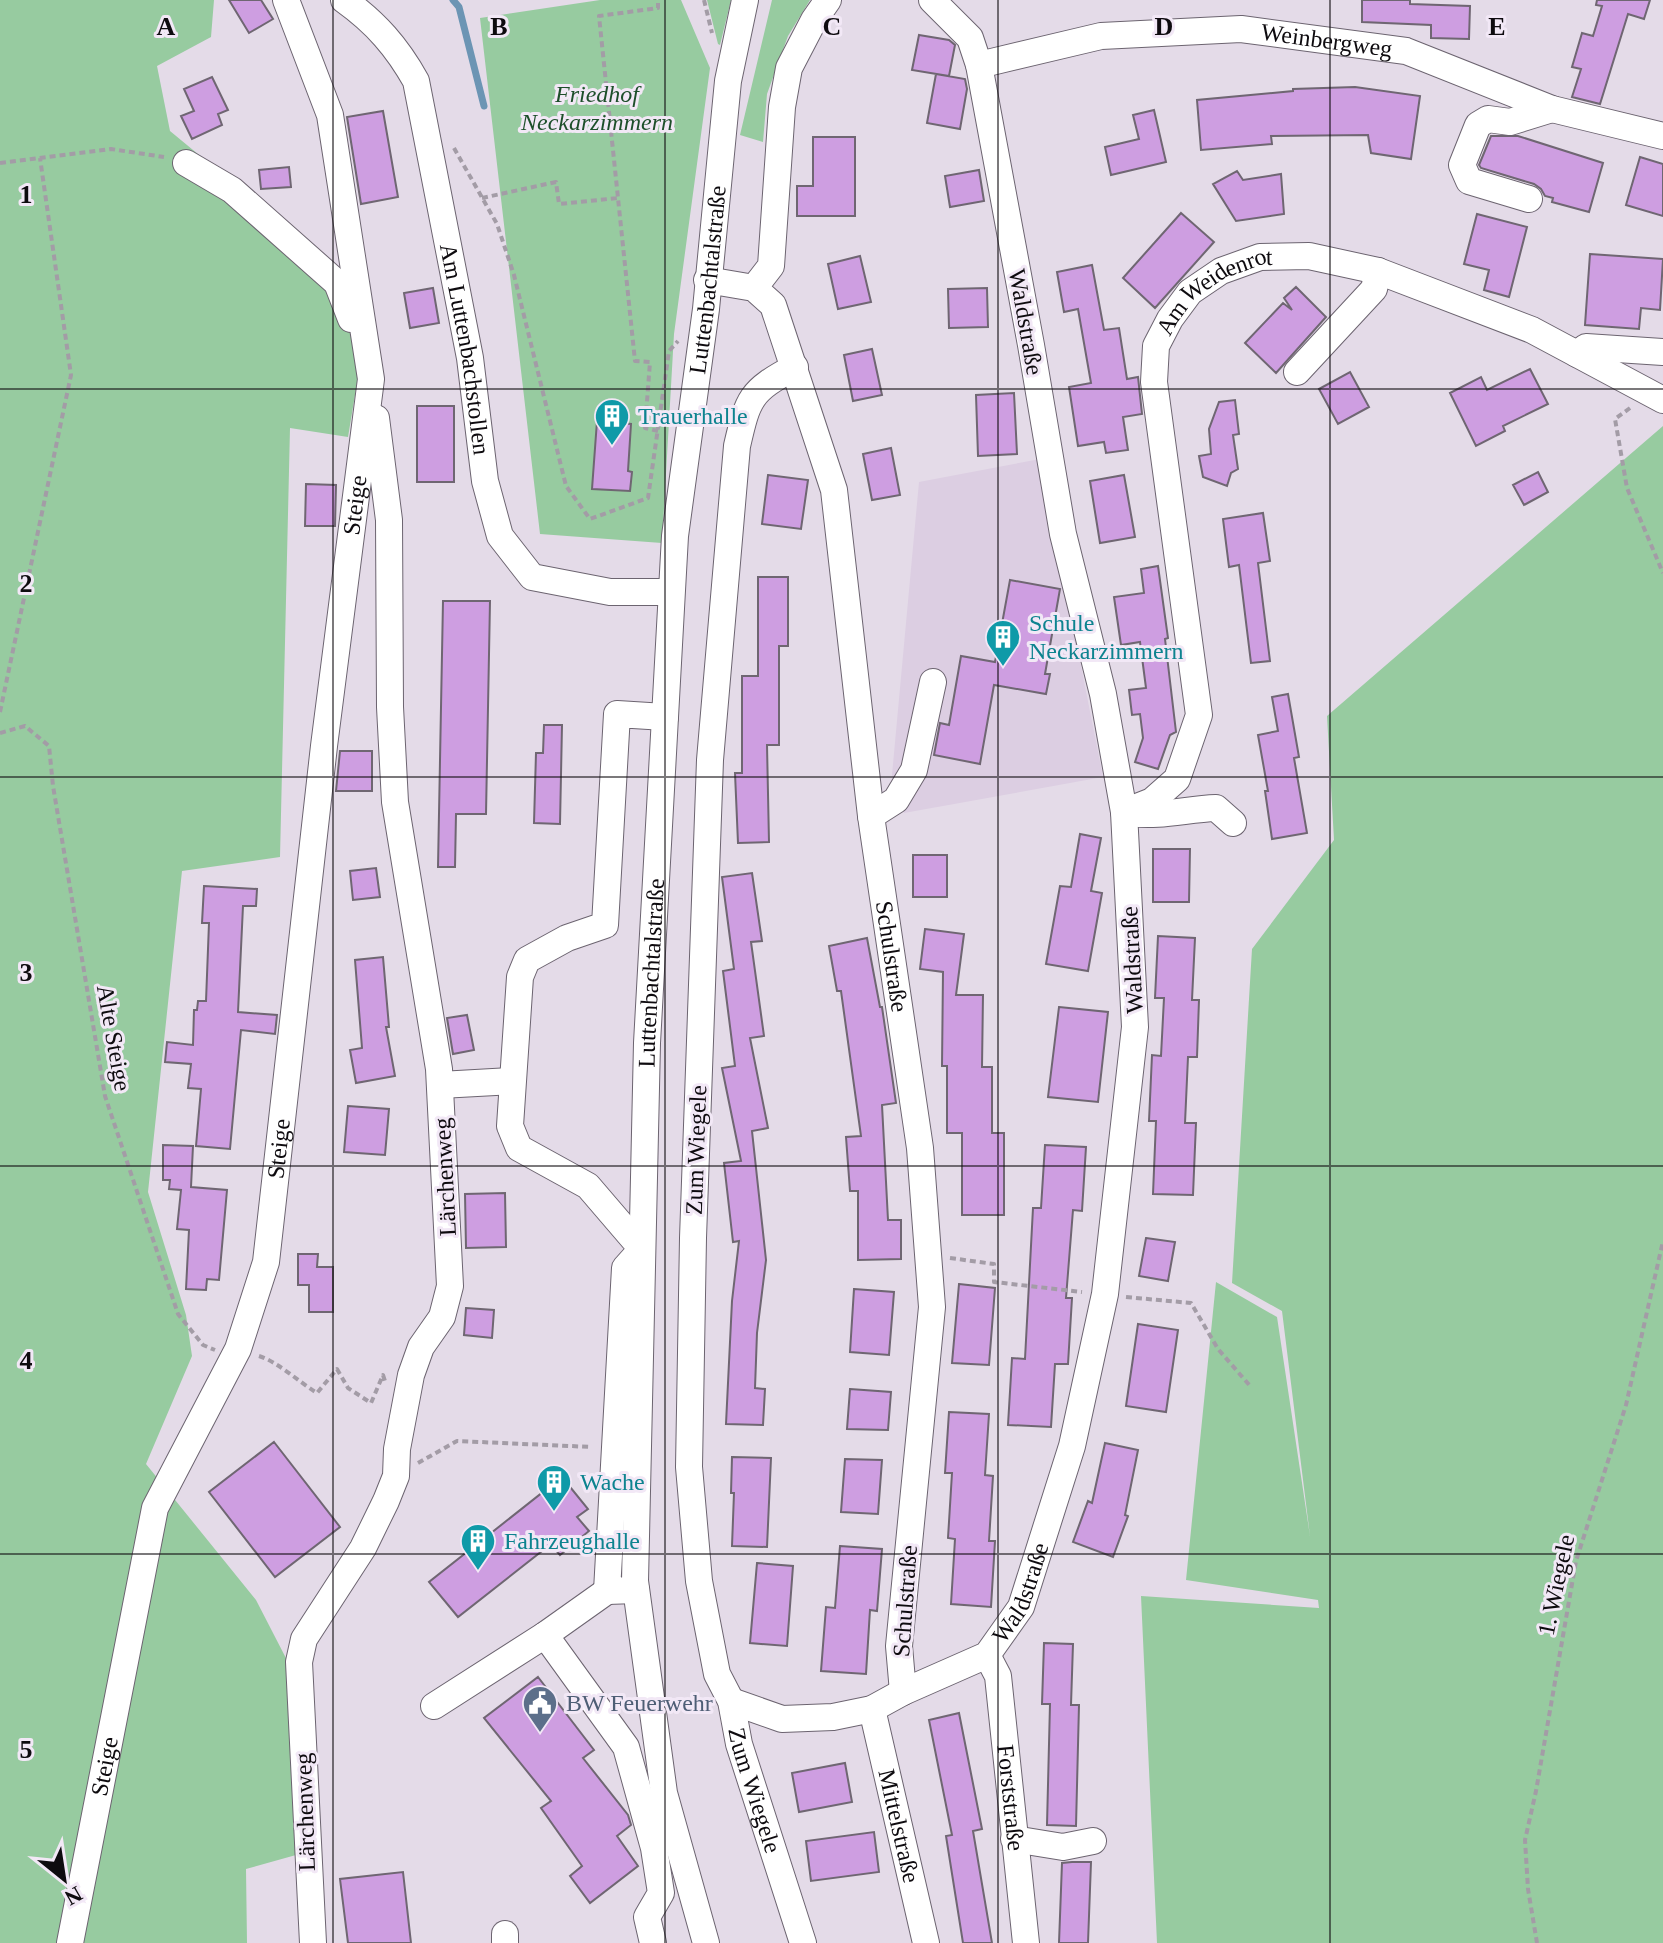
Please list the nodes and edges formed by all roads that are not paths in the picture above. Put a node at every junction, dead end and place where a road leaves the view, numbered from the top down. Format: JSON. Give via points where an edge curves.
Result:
{"nodes":[{"id":1,"x":286,"y":0,"type":"edge"},
{"id":2,"x":344,"y":0,"type":"edge"},
{"id":3,"x":745,"y":0,"type":"edge"},
{"id":4,"x":828,"y":0,"type":"edge"},
{"id":5,"x":932,"y":0,"type":"edge"},
{"id":6,"x":979,"y":65,"type":"junction"},
{"id":7,"x":1552,"y":109,"type":"junction"},
{"id":8,"x":1663,"y":136,"type":"edge"},
{"id":9,"x":186,"y":163,"type":"road end"},
{"id":10,"x":1529,"y":199,"type":"dead end"},
{"id":11,"x":1378,"y":271,"type":"junction"},
{"id":12,"x":707,"y":280,"type":"junction"},
{"id":13,"x":754,"y":288,"type":"junction"},
{"id":14,"x":364,"y":326,"type":"junction"},
{"id":15,"x":1663,"y":352,"type":"edge"},
{"id":16,"x":1577,"y":354,"type":"junction"},
{"id":17,"x":795,"y":367,"type":"junction"},
{"id":18,"x":1297,"y":372,"type":"dead end"},
{"id":19,"x":371,"y":379,"type":"junction"},
{"id":20,"x":1656,"y":397,"type":"edge"},
{"id":21,"x":671,"y":592,"type":"junction"},
{"id":22,"x":933,"y":682,"type":"dead end"},
{"id":23,"x":665,"y":717,"type":"junction"},
{"id":24,"x":1124,"y":812,"type":"junction"},
{"id":25,"x":871,"y":816,"type":"junction"},
{"id":26,"x":1233,"y":823,"type":"dead end"},
{"id":27,"x":512,"y":1081,"type":"junction"},
{"id":28,"x":440,"y":1085,"type":"junction"},
{"id":29,"x":642,"y":1249,"type":"junction"},
{"id":30,"x":636,"y":1590,"type":"junction"},
{"id":31,"x":607,"y":1591,"type":"junction"},
{"id":32,"x":545,"y":1635,"type":"junction"},
{"id":33,"x":987,"y":1655,"type":"junction"},
{"id":34,"x":903,"y":1692,"type":"junction"},
{"id":35,"x":731,"y":1701,"type":"junction"},
{"id":36,"x":434,"y":1706,"type":"dead end"},
{"id":37,"x":872,"y":1709,"type":"junction"},
{"id":38,"x":1014,"y":1839,"type":"junction"},
{"id":39,"x":1093,"y":1841,"type":"dead end"},
{"id":40,"x":70,"y":1943,"type":"edge"},
{"id":41,"x":313,"y":1943,"type":"edge"},
{"id":42,"x":653,"y":1943,"type":"edge"},
{"id":43,"x":706,"y":1943,"type":"edge"},
{"id":44,"x":803,"y":1943,"type":"edge"},
{"id":45,"x":926,"y":1943,"type":"edge"},
{"id":46,"x":1026,"y":1943,"type":"edge"}],
"edges":[{"from":1,"to":14,"type":"street","name":"Steige","via":[[330,115]]},
{"from":2,"to":21,"type":"street","name":"Am Luttenbachstollen","via":[[373,21],[401,53],[416,81],[470,358],[485,481],[500,536],[532,577],[610,592]]},
{"from":3,"to":12,"type":"street","name":"Luttenbachtalstraße","via":[[728,81]]},
{"from":4,"to":13,"type":"street","via":[[789,68],[771,266]]},
{"from":5,"to":6,"type":"street","name":"Waldstraße","via":[[970,38]]},
{"from":6,"to":7,"type":"street","name":"Weinbergweg","via":[[1101,36],[1241,29],[1406,51]]},
{"from":6,"to":24,"type":"street","name":"Waldstraße","via":[[1063,534],[1103,694]]},
{"from":7,"to":8,"type":"street","name":"Weinbergweg"},
{"from":7,"to":10,"type":"street","via":[[1478,125],[1462,165],[1469,181]]},
{"from":9,"to":14,"type":"street","name":"Steige","via":[[232,190],[337,283],[353,323]]},
{"from":11,"to":16,"type":"street","name":"Am Weidenrot","via":[[1532,330]]},
{"from":11,"to":18,"type":"street","via":[[1374,289]]},
{"from":11,"to":24,"type":"street","name":"Am Weidenrot","via":[[1309,256],[1260,257],[1221,271],[1190,292],[1156,346],[1154,382],[1199,715],[1177,779],[1152,801]]},
{"from":12,"to":13,"type":"street"},
{"from":12,"to":21,"type":"street","name":"Luttenbachtalstraße"},
{"from":13,"to":17,"type":"street","name":"Schulstraße","via":[[773,305]]},
{"from":14,"to":19,"type":"street","name":"Steige"},
{"from":15,"to":16,"type":"street","via":[[1586,347]]},
{"from":16,"to":20,"type":"street","name":"Am Weidenrot"},
{"from":17,"to":25,"type":"street","name":"Schulstraße","via":[[834,490]]},
{"from":17,"to":35,"type":"street","name":"Zum Wiegele","via":[[758,389],[746,407],[737,446],[710,760],[689,1467],[699,1581],[717,1674]]},
{"from":19,"to":28,"type":"street","name":"Lärchenweg","via":[[389,520],[395,802]]},
{"from":19,"to":40,"type":"street","name":"Steige","via":[[266,1262],[235,1353],[155,1508]]},
{"from":21,"to":23,"type":"street","name":"Luttenbachtalstraße"},
{"from":22,"to":25,"type":"street","via":[[914,770],[896,800]]},
{"from":23,"to":27,"type":"street","via":[[617,714],[605,925],[527,960],[520,977]]},
{"from":23,"to":29,"type":"street","name":"Luttenbachtalstraße"},
{"from":24,"to":26,"type":"street","via":[[1151,816],[1216,808]]},
{"from":24,"to":33,"type":"street","name":"Waldstraße","via":[[1135,1027],[1105,1294],[1072,1446],[1021,1607]]},
{"from":25,"to":34,"type":"street","name":"Schulstraße","via":[[920,1148],[932,1307],[899,1646]]},
{"from":27,"to":28,"type":"street"},
{"from":27,"to":29,"type":"street","via":[[510,1126],[519,1148],[588,1186]]},
{"from":28,"to":41,"type":"street","name":"Lärchenweg","via":[[450,1286],[442,1317],[421,1347],[411,1375],[396,1476],[363,1548],[304,1639],[299,1662]]},
{"from":29,"to":30,"type":"street","name":"Luttenbachtalstraße"},
{"from":29,"to":31,"type":"street","via":[[625,1268]]},
{"from":30,"to":31,"type":"street"},
{"from":30,"to":43,"type":"street","name":"Luttenbachtalstraße","via":[[664,1793]]},
{"from":31,"to":32,"type":"street"},
{"from":32,"to":36,"type":"street"},
{"from":32,"to":42,"type":"street","via":[[626,1747],[661,1893],[647,1917]]},
{"from":33,"to":34,"type":"street","name":"Waldstraße"},
{"from":33,"to":38,"type":"street","name":"Forststraße","via":[[998,1676]]},
{"from":34,"to":37,"type":"street","name":"Waldstraße"},
{"from":35,"to":37,"type":"street","name":"Waldstraße","via":[[782,1719]]},
{"from":35,"to":44,"type":"street","name":"Zum Wiegele","via":[[739,1744]]},
{"from":37,"to":45,"type":"street","name":"Mittelstraße"},
{"from":38,"to":39,"type":"street","via":[[1063,1847]]},
{"from":38,"to":46,"type":"street","name":"Forststraße"}]}
